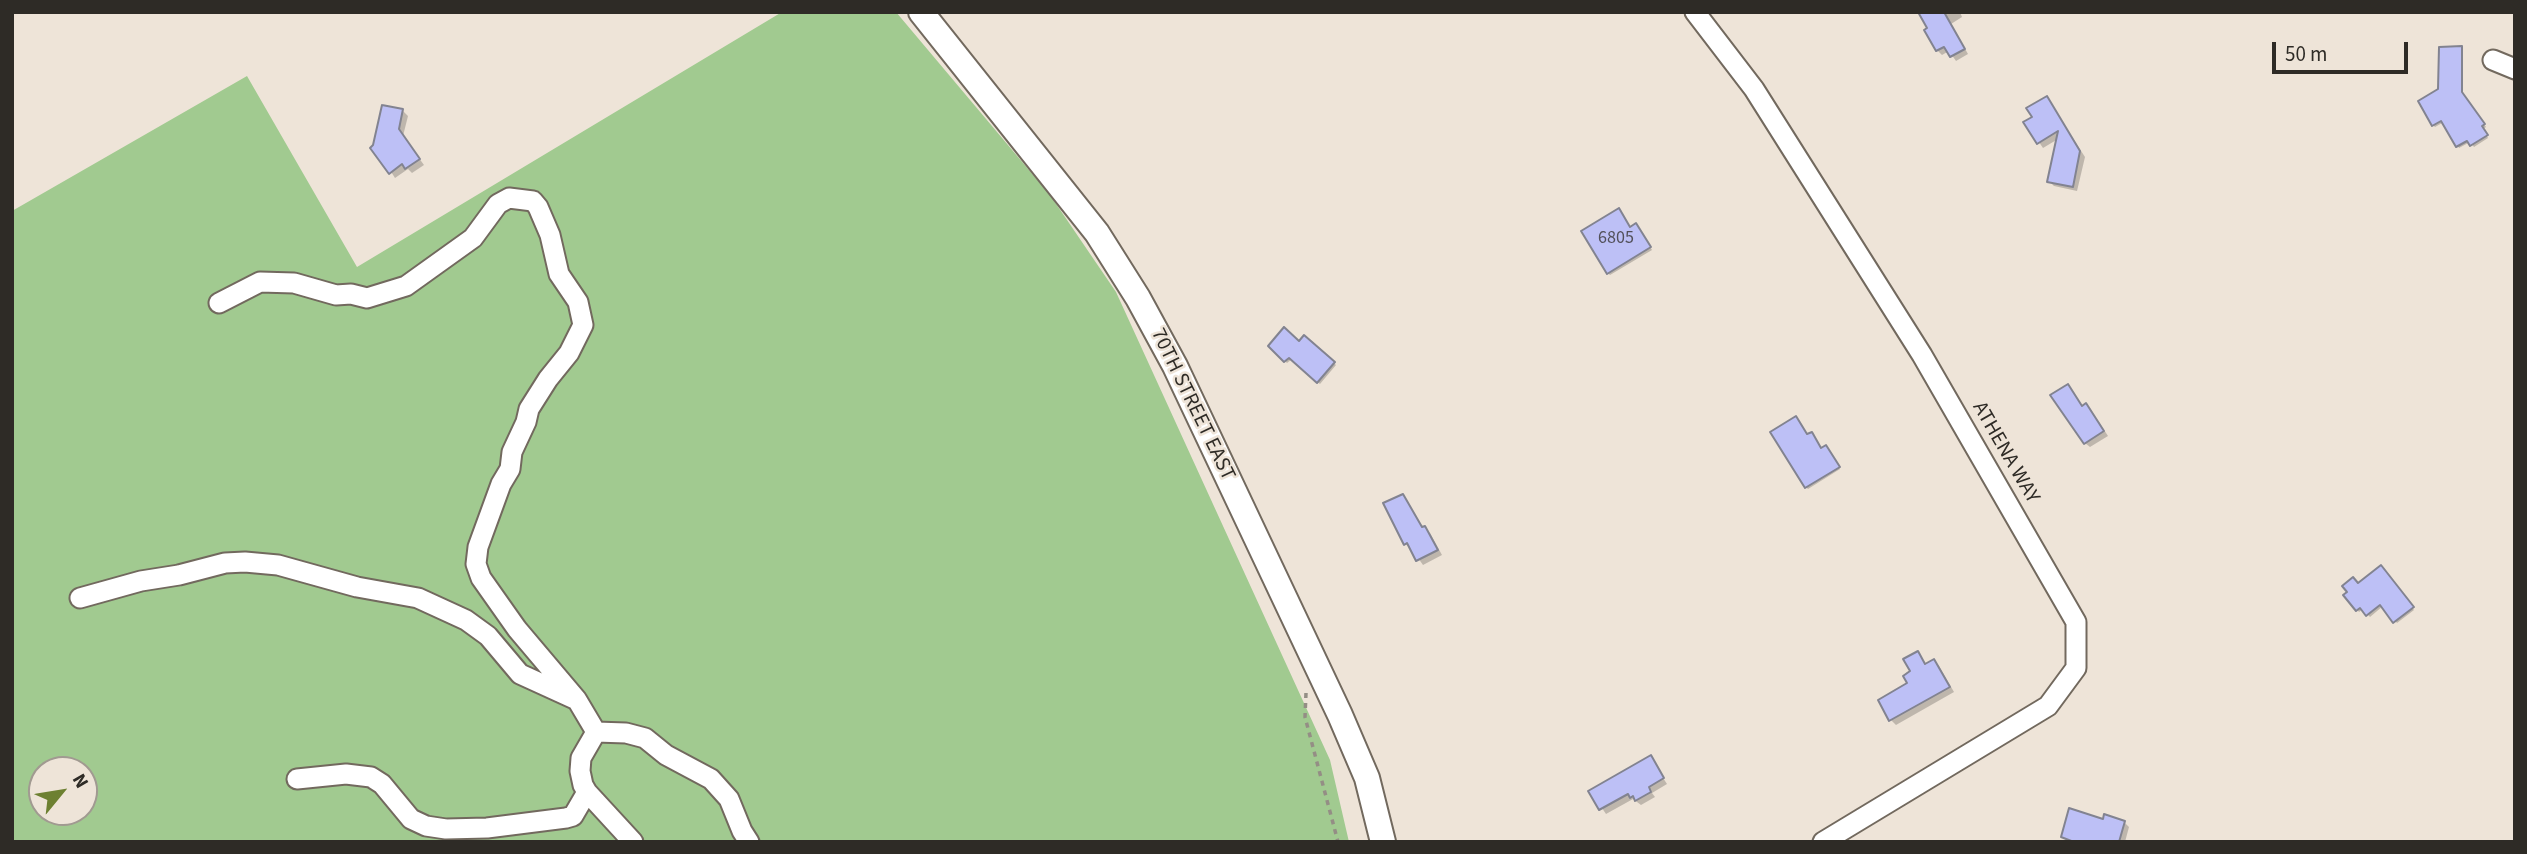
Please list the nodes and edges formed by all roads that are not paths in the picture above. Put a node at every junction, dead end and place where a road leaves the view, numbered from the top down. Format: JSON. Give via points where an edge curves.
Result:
{"nodes":[{"id":1,"x":921,"y":12,"type":"edge"},
{"id":2,"x":1695,"y":12,"type":"edge"},
{"id":3,"x":2493,"y":60,"type":"dead end"},
{"id":4,"x":2515,"y":69,"type":"edge"},
{"id":5,"x":219,"y":303,"type":"dead end"},
{"id":6,"x":80,"y":598,"type":"dead end"},
{"id":7,"x":577,"y":701,"type":"junction"},
{"id":8,"x":596,"y":732,"type":"junction"},
{"id":9,"x":298,"y":779,"type":"dead end"},
{"id":10,"x":587,"y":792,"type":"junction"},
{"id":11,"x":633,"y":842,"type":"edge"},
{"id":12,"x":749,"y":842,"type":"edge"},
{"id":13,"x":1384,"y":842,"type":"edge"},
{"id":14,"x":1823,"y":842,"type":"edge"}],
"edges":[{"from":1,"to":13,"type":"main road","name":"70TH STREET EAST","via":[[1097,233],[1144,310],[1175,366],[1340,715],[1367,778]]},
{"from":2,"to":14,"type":"street","name":"ATHENA WAY","via":[[1754,89],[1922,355],[2076,622],[2076,668],[2048,706]]},
{"from":3,"to":4,"type":"street"},
{"from":5,"to":7,"type":"street","via":[[260,282],[295,283],[366,298],[406,286],[472,238],[498,204],[509,198],[533,201],[550,235],[559,274],[578,302],[583,325],[529,409],[478,547],[477,564],[481,578],[517,629]]},
{"from":6,"to":7,"type":"street","via":[[225,563],[278,565],[418,598],[449,611],[488,636],[520,674]]},
{"from":7,"to":8,"type":"street"},
{"from":8,"to":10,"type":"street","via":[[580,765]]},
{"from":8,"to":12,"type":"street","via":[[645,738],[711,779],[729,799]]},
{"from":9,"to":10,"type":"street","via":[[370,776],[411,819],[446,829],[566,818],[573,816]]},
{"from":10,"to":11,"type":"street"}]}
